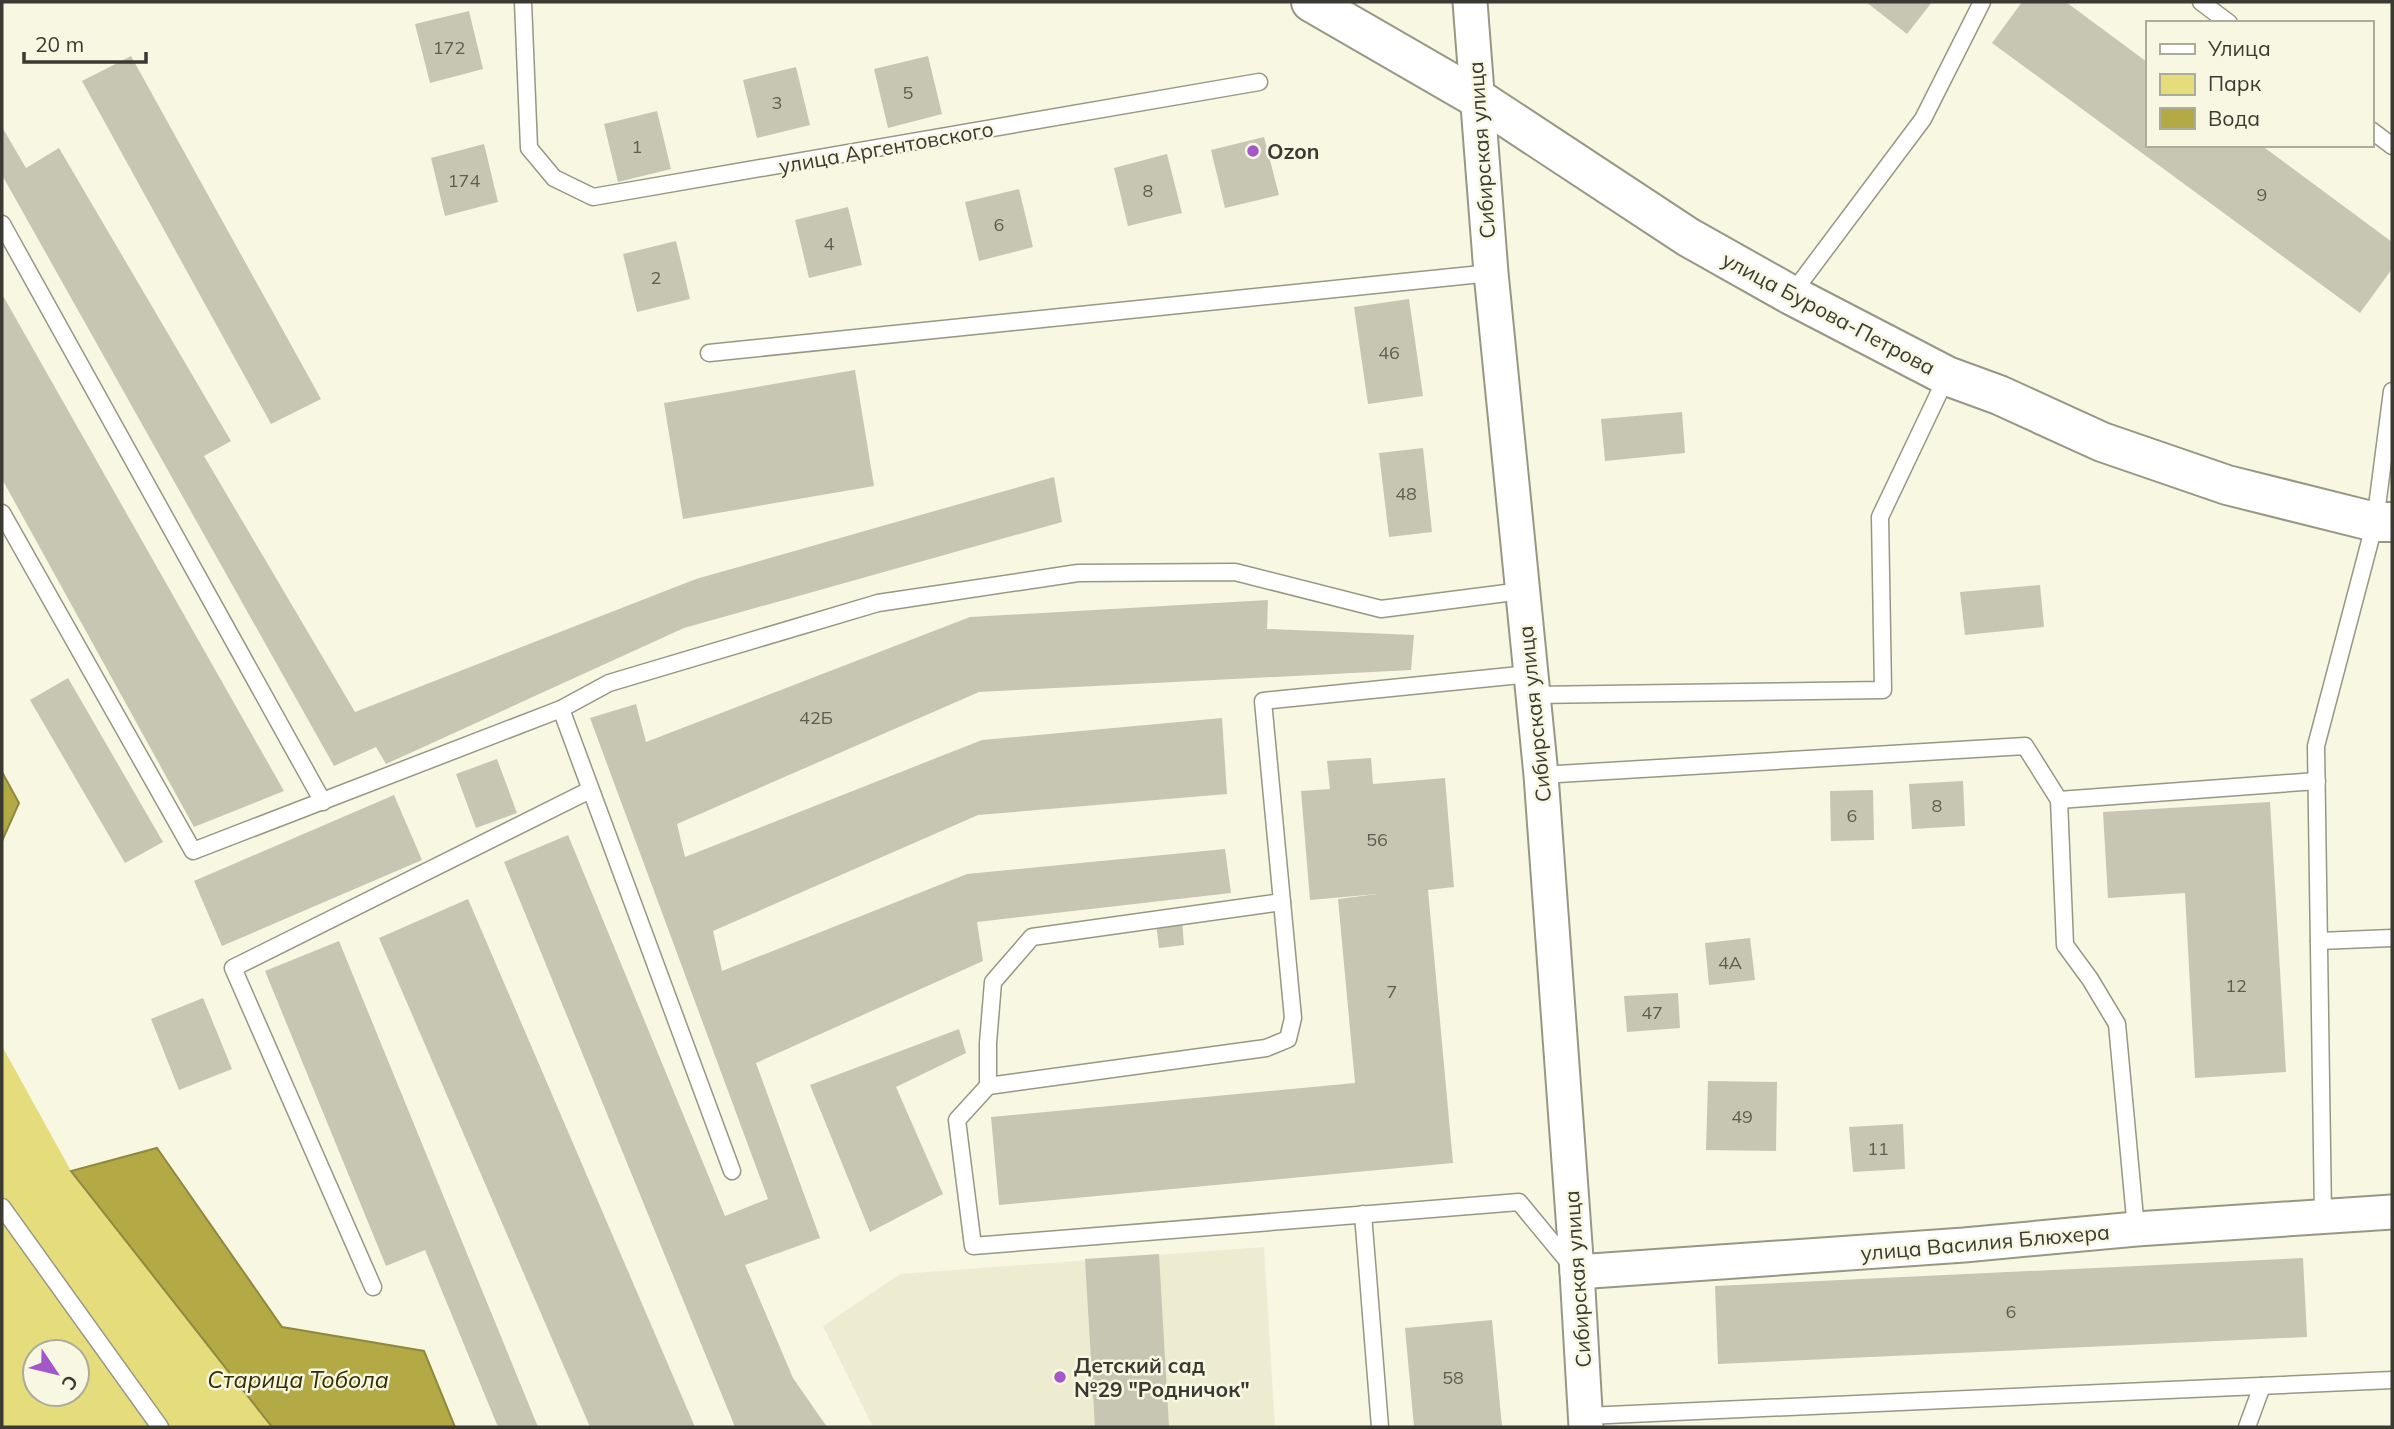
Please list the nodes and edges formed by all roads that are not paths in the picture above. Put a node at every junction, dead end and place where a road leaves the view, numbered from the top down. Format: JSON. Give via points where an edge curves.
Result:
{"nodes":[{"id":1,"x":523,"y":2,"type":"edge"},
{"id":2,"x":1311,"y":2,"type":"edge"},
{"id":3,"x":1470,"y":2,"type":"edge"},
{"id":4,"x":1982,"y":2,"type":"edge"},
{"id":5,"x":2201,"y":2,"type":"edge"},
{"id":6,"x":2226,"y":21,"type":"edge"},
{"id":7,"x":1259,"y":82,"type":"dead end"},
{"id":8,"x":1477,"y":98,"type":"junction"},
{"id":9,"x":2373,"y":132,"type":"edge"},
{"id":10,"x":2392,"y":146,"type":"edge"},
{"id":11,"x":2,"y":224,"type":"edge"},
{"id":12,"x":1491,"y":273,"type":"junction"},
{"id":13,"x":1791,"y":295,"type":"junction"},
{"id":14,"x":709,"y":353,"type":"dead end"},
{"id":15,"x":1947,"y":376,"type":"junction"},
{"id":16,"x":2392,"y":391,"type":"edge"},
{"id":17,"x":2,"y":513,"type":"edge"},
{"id":18,"x":2384,"y":522,"type":"edge"},
{"id":19,"x":1522,"y":591,"type":"junction"},
{"id":20,"x":1531,"y":685,"type":"junction"},
{"id":21,"x":561,"y":709,"type":"junction"},
{"id":22,"x":1541,"y":775,"type":"junction"},
{"id":23,"x":2317,"y":781,"type":"junction"},
{"id":24,"x":590,"y":790,"type":"junction"},
{"id":25,"x":2059,"y":800,"type":"junction"},
{"id":26,"x":323,"y":802,"type":"junction"},
{"id":27,"x":1282,"y":902,"type":"junction"},
{"id":28,"x":2392,"y":938,"type":"edge"},
{"id":29,"x":2319,"y":941,"type":"junction"},
{"id":30,"x":988,"y":1086,"type":"junction"},
{"id":31,"x":732,"y":1171,"type":"dead end"},
{"id":32,"x":2,"y":1207,"type":"edge"},
{"id":33,"x":2392,"y":1212,"type":"edge"},
{"id":34,"x":1363,"y":1214,"type":"junction"},
{"id":35,"x":2323,"y":1216,"type":"junction"},
{"id":36,"x":2136,"y":1229,"type":"junction"},
{"id":37,"x":1577,"y":1272,"type":"junction"},
{"id":38,"x":373,"y":1287,"type":"dead end"},
{"id":39,"x":2392,"y":1380,"type":"edge"},
{"id":40,"x":2262,"y":1386,"type":"junction"},
{"id":41,"x":1586,"y":1422,"type":"edge"},
{"id":42,"x":160,"y":1427,"type":"edge"},
{"id":43,"x":1380,"y":1427,"type":"edge"},
{"id":44,"x":2247,"y":1427,"type":"edge"}],
"edges":[{"from":1,"to":7,"type":"lane","name":"улица Аргентовского","via":[[528,148],[554,178],[593,197]]},
{"from":2,"to":8,"type":"main road","name":"улица Бурова-Петрова"},
{"from":3,"to":8,"type":"street","name":"Сибирская улица"},
{"from":4,"to":13,"type":"lane","via":[[1923,119]]},
{"from":5,"to":6,"type":"lane"},
{"from":8,"to":12,"type":"street","name":"Сибирская улица"},
{"from":8,"to":13,"type":"main road","name":"улица Бурова-Петрова","via":[[1688,237]]},
{"from":9,"to":10,"type":"lane"},
{"from":11,"to":26,"type":"lane"},
{"from":12,"to":14,"type":"lane"},
{"from":12,"to":19,"type":"street","name":"Сибирская улица"},
{"from":13,"to":15,"type":"main road","name":"улица Бурова-Петрова"},
{"from":15,"to":18,"type":"main road","name":"улица Бурова-Петрова","via":[[2102,442],[2227,485]]},
{"from":15,"to":20,"type":"lane","via":[[1880,517],[1883,690]]},
{"from":16,"to":18,"type":"lane"},
{"from":17,"to":26,"type":"lane","via":[[193,851]]},
{"from":18,"to":23,"type":"lane","via":[[2316,746]]},
{"from":19,"to":20,"type":"street","name":"Сибирская улица"},
{"from":19,"to":21,"type":"lane","via":[[1381,609],[1235,572],[1078,573],[878,603],[609,683]]},
{"from":20,"to":22,"type":"street","name":"Сибирская улица"},
{"from":20,"to":27,"type":"lane","via":[[1263,701]]},
{"from":21,"to":24,"type":"lane"},
{"from":21,"to":26,"type":"lane"},
{"from":22,"to":25,"type":"lane","via":[[2025,746]]},
{"from":22,"to":37,"type":"street","name":"Сибирская улица"},
{"from":23,"to":25,"type":"lane"},
{"from":23,"to":29,"type":"lane"},
{"from":24,"to":31,"type":"lane"},
{"from":24,"to":38,"type":"lane","via":[[233,968]]},
{"from":25,"to":36,"type":"lane","via":[[2065,945],[2117,1024]]},
{"from":27,"to":30,"type":"lane","via":[[1032,937],[993,982]]},
{"from":27,"to":30,"type":"lane","via":[[1293,1018],[1287,1039],[1266,1048]]},
{"from":28,"to":29,"type":"lane"},
{"from":29,"to":35,"type":"lane"},
{"from":30,"to":34,"type":"lane","via":[[957,1120],[973,1246]]},
{"from":32,"to":42,"type":"lane"},
{"from":33,"to":35,"type":"street","name":"улица Василия Блюхера"},
{"from":34,"to":37,"type":"lane","via":[[1518,1202]]},
{"from":34,"to":43,"type":"lane"},
{"from":35,"to":36,"type":"street","name":"улица Василия Блюхера"},
{"from":36,"to":37,"type":"street","name":"улица Василия Блюхера"},
{"from":37,"to":41,"type":"street","name":"Сибирская улица"},
{"from":39,"to":40,"type":"lane"},
{"from":40,"to":41,"type":"lane"},
{"from":40,"to":44,"type":"lane"}]}
